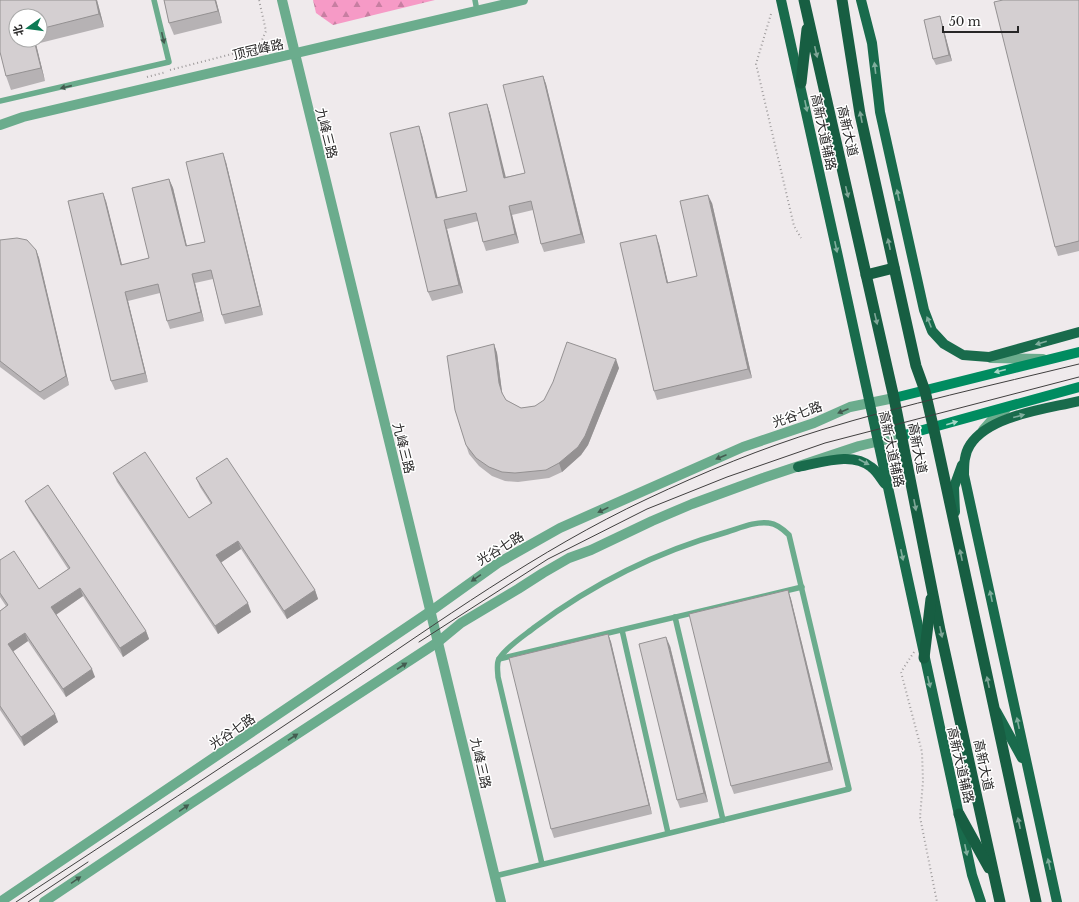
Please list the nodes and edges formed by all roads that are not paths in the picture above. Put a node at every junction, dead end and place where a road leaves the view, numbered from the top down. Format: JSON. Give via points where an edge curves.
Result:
{"nodes":[{"id":1,"x":154,"y":0,"type":"edge"},
{"id":2,"x":282,"y":0,"type":"edge"},
{"id":3,"x":475,"y":0,"type":"edge"},
{"id":4,"x":523,"y":0,"type":"edge"},
{"id":5,"x":781,"y":0,"type":"edge"},
{"id":6,"x":804,"y":0,"type":"edge"},
{"id":7,"x":842,"y":0,"type":"edge"},
{"id":8,"x":854,"y":0,"type":"edge"},
{"id":9,"x":861,"y":0,"type":"edge"},
{"id":10,"x":477,"y":11,"type":"junction"},
{"id":11,"x":864,"y":13,"type":"junction"},
{"id":12,"x":808,"y":20,"type":"junction"},
{"id":13,"x":294,"y":54,"type":"junction"},
{"id":14,"x":800,"y":83,"type":"junction"},
{"id":15,"x":0,"y":101,"type":"edge"},
{"id":16,"x":0,"y":125,"type":"edge"},
{"id":17,"x":894,"y":268,"type":"junction"},
{"id":18,"x":866,"y":275,"type":"junction"},
{"id":19,"x":1079,"y":332,"type":"edge"},
{"id":20,"x":1079,"y":352,"type":"edge"},
{"id":21,"x":989,"y":358,"type":"junction"},
{"id":22,"x":1049,"y":359,"type":"junction"},
{"id":23,"x":1079,"y":387,"type":"edge"},
{"id":24,"x":925,"y":390,"type":"junction"},
{"id":25,"x":1067,"y":390,"type":"junction"},
{"id":26,"x":1079,"y":391,"type":"edge"},
{"id":27,"x":894,"y":398,"type":"junction"},
{"id":28,"x":1079,"y":401,"type":"edge"},
{"id":29,"x":869,"y":403,"type":"junction"},
{"id":30,"x":1017,"y":404,"type":"junction"},
{"id":31,"x":933,"y":428,"type":"junction"},
{"id":32,"x":982,"y":432,"type":"junction"},
{"id":33,"x":901,"y":436,"type":"junction"},
{"id":34,"x":878,"y":441,"type":"junction"},
{"id":35,"x":964,"y":459,"type":"junction"},
{"id":36,"x":798,"y":467,"type":"junction"},
{"id":37,"x":887,"y":487,"type":"junction"},
{"id":38,"x":955,"y":528,"type":"junction"},
{"id":39,"x":802,"y":587,"type":"junction"},
{"id":40,"x":932,"y":589,"type":"junction"},
{"id":41,"x":431,"y":611,"type":"junction"},
{"id":42,"x":674,"y":617,"type":"junction"},
{"id":43,"x":622,"y":630,"type":"junction"},
{"id":44,"x":438,"y":642,"type":"junction"},
{"id":45,"x":924,"y":658,"type":"junction"},
{"id":46,"x":499,"y":659,"type":"junction"},
{"id":47,"x":994,"y":706,"type":"junction"},
{"id":48,"x":1028,"y":768,"type":"junction"},
{"id":49,"x":959,"y":814,"type":"junction"},
{"id":50,"x":723,"y":820,"type":"junction"},
{"id":51,"x":668,"y":834,"type":"junction"},
{"id":52,"x":542,"y":864,"type":"junction"},
{"id":53,"x":495,"y":876,"type":"junction"},
{"id":54,"x":995,"y":877,"type":"junction"},
{"id":55,"x":0,"y":902,"type":"edge"},
{"id":56,"x":44,"y":902,"type":"edge"},
{"id":57,"x":501,"y":902,"type":"edge"},
{"id":58,"x":981,"y":902,"type":"edge"},
{"id":59,"x":1000,"y":902,"type":"edge"},
{"id":60,"x":1036,"y":902,"type":"edge"},
{"id":61,"x":1057,"y":902,"type":"edge"}],
"edges":[{"from":1,"to":15,"type":"lane","one_way":true,"via":[[169,62]]},
{"from":2,"to":13,"type":"street","name":"九峰三路"},
{"from":3,"to":10,"type":"lane"},
{"from":4,"to":10,"type":"street","name":"顶冠峰路"},
{"from":5,"to":14,"type":"main road","name":"高新大道辅路"},
{"from":6,"to":12,"type":"highway","name":"高新大道"},
{"from":17,"to":7,"type":"highway","name":"高新大道","one_way":true,"via":[[860,114]]},
{"from":8,"to":11,"type":"main road"},
{"from":9,"to":11,"type":"main road"},
{"from":10,"to":13,"type":"street","name":"顶冠峰路"},
{"from":21,"to":11,"type":"main road","one_way":true,"via":[[963,355],[944,344],[932,331],[924,310],[880,112],[872,43]]},
{"from":12,"to":14,"type":"highway"},
{"from":12,"to":18,"type":"highway","name":"高新大道","one_way":true},
{"from":13,"to":16,"type":"street","name":"顶冠峰路","via":[[24,117]]},
{"from":13,"to":41,"type":"street","name":"九峰三路"},
{"from":14,"to":29,"type":"main road","name":"高新大道辅路","one_way":true},
{"from":17,"to":18,"type":"highway"},
{"from":17,"to":24,"type":"highway","name":"高新大道","via":[[916,366]]},
{"from":18,"to":27,"type":"highway","name":"高新大道","one_way":true},
{"from":19,"to":21,"type":"main road","one_way":true},
{"from":20,"to":22,"type":"main road","name":"光谷七路"},
{"from":21,"to":22,"type":"street"},
{"from":22,"to":24,"type":"main road","name":"光谷七路","one_way":true},
{"from":23,"to":25,"type":"main road"},
{"from":24,"to":27,"type":"main road","name":"光谷七路"},
{"from":24,"to":31,"type":"highway","name":"高新大道"},
{"from":25,"to":26,"type":"street"},
{"from":25,"to":30,"type":"main road"},
{"from":27,"to":29,"type":"street","name":"光谷七路"},
{"from":27,"to":33,"type":"highway","name":"高新大道"},
{"from":32,"to":28,"type":"main road","one_way":true,"via":[[995,423]]},
{"from":29,"to":34,"type":"main road","name":"高新大道辅路"},
{"from":29,"to":41,"type":"street","name":"光谷七路","one_way":true,"via":[[743,447],[560,528],[498,563]]},
{"from":31,"to":30,"type":"main road","one_way":true},
{"from":30,"to":32,"type":"street","via":[[998,413]]},
{"from":31,"to":33,"type":"main road"},
{"from":31,"to":38,"type":"highway","name":"高新大道"},
{"from":32,"to":35,"type":"main road","via":[[970,445]]},
{"from":33,"to":34,"type":"street"},
{"from":33,"to":40,"type":"highway","name":"高新大道","one_way":true},
{"from":34,"to":36,"type":"street"},
{"from":34,"to":37,"type":"main road","name":"高新大道辅路"},
{"from":35,"to":38,"type":"main road","via":[[954,487]]},
{"from":48,"to":35,"type":"main road","one_way":true,"via":[[964,475]]},
{"from":36,"to":37,"type":"main road","one_way":true,"via":[[845,458],[858,459],[872,467]]},
{"from":36,"to":44,"type":"street","via":[[692,504],[569,558],[461,623]]},
{"from":37,"to":45,"type":"main road","name":"高新大道辅路","one_way":true},
{"from":47,"to":38,"type":"highway","name":"高新大道","one_way":true},
{"from":39,"to":42,"type":"lane"},
{"from":39,"to":46,"type":"lane","via":[[790,535],[768,523],[752,524],[688,543],[641,562],[591,588],[516,642]]},
{"from":39,"to":50,"type":"lane","via":[[849,789]]},
{"from":40,"to":45,"type":"highway"},
{"from":40,"to":54,"type":"highway","name":"高新大道","one_way":true},
{"from":41,"to":44,"type":"street","name":"九峰三路"},
{"from":41,"to":55,"type":"street","name":"光谷七路"},
{"from":42,"to":43,"type":"lane"},
{"from":42,"to":50,"type":"lane"},
{"from":43,"to":46,"type":"lane"},
{"from":43,"to":51,"type":"lane"},
{"from":44,"to":53,"type":"street","name":"九峰三路"},
{"from":56,"to":44,"type":"street","one_way":true},
{"from":45,"to":49,"type":"main road","name":"高新大道辅路","one_way":true},
{"from":46,"to":52,"type":"lane","via":[[498,677]]},
{"from":47,"to":48,"type":"main road"},
{"from":60,"to":47,"type":"highway","name":"高新大道","one_way":true},
{"from":61,"to":48,"type":"main road","one_way":true},
{"from":49,"to":54,"type":"highway"},
{"from":49,"to":58,"type":"main road","name":"高新大道辅路","one_way":true,"via":[[972,875]]},
{"from":50,"to":51,"type":"lane"},
{"from":51,"to":52,"type":"lane"},
{"from":52,"to":53,"type":"lane"},
{"from":53,"to":57,"type":"street","name":"九峰三路"},
{"from":54,"to":59,"type":"highway","name":"高新大道"}]}
